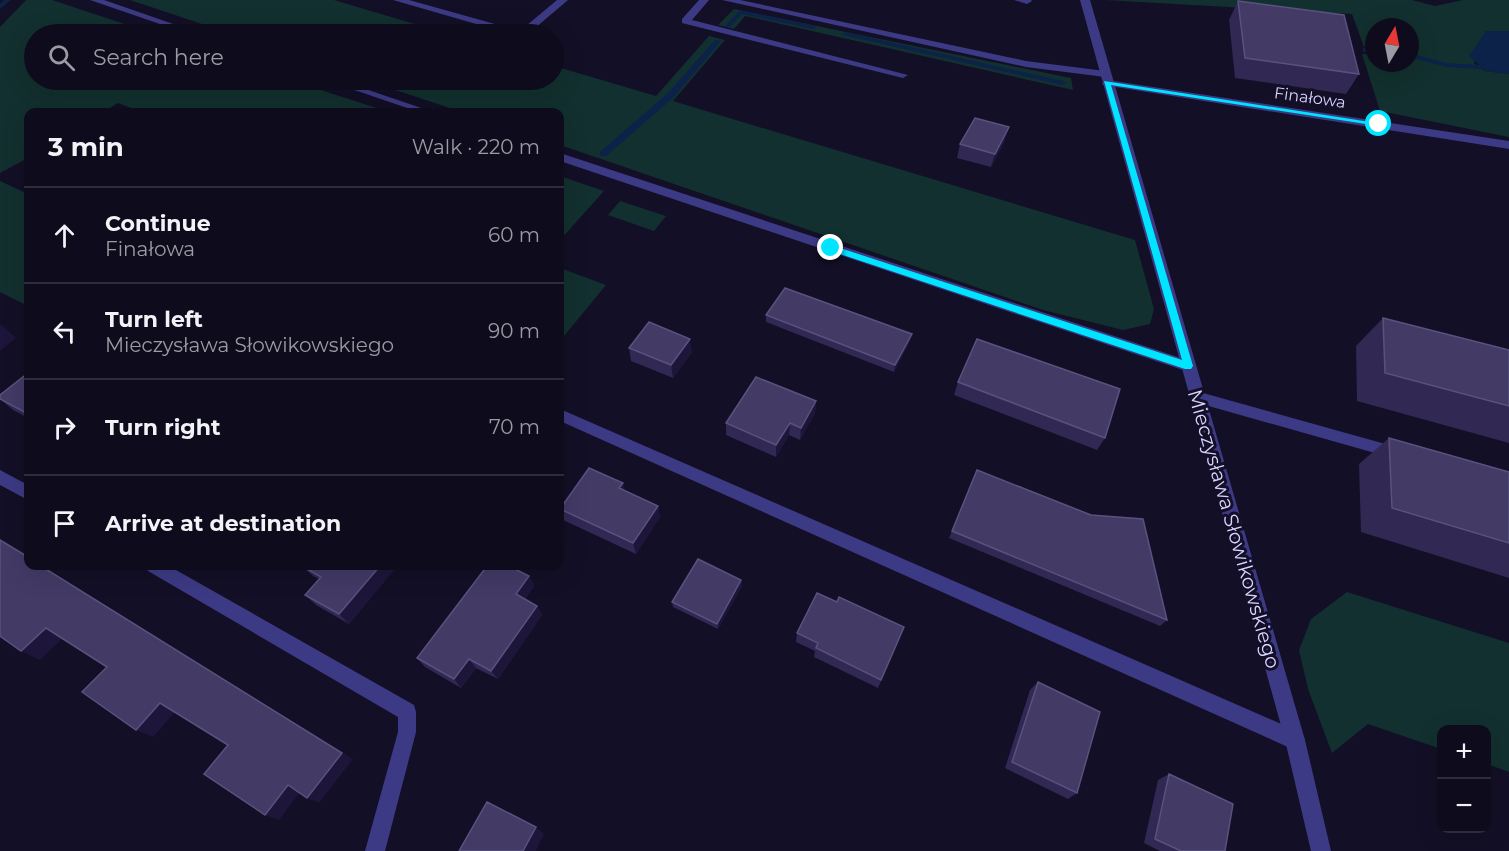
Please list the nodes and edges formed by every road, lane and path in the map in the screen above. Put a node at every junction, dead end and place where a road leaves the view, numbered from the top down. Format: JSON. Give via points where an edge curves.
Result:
{"nodes":[{"id":1,"x":95,"y":0,"type":"edge"},
{"id":2,"x":398,"y":0,"type":"edge"},
{"id":3,"x":562,"y":0,"type":"edge"},
{"id":4,"x":704,"y":0,"type":"edge"},
{"id":5,"x":727,"y":0,"type":"edge"},
{"id":6,"x":1085,"y":0,"type":"edge"},
{"id":7,"x":167,"y":24,"type":"edge"},
{"id":8,"x":486,"y":24,"type":"edge"},
{"id":9,"x":534,"y":24,"type":"edge"},
{"id":10,"x":903,"y":75,"type":"dead end"},
{"id":11,"x":1106,"y":78,"type":"junction"},
{"id":12,"x":361,"y":90,"type":"edge"},
{"id":13,"x":416,"y":108,"type":"edge"},
{"id":14,"x":1509,"y":145,"type":"edge"},
{"id":15,"x":564,"y":158,"type":"edge"},
{"id":16,"x":1188,"y":366,"type":"junction"},
{"id":17,"x":1197,"y":397,"type":"junction"},
{"id":18,"x":564,"y":417,"type":"edge"},
{"id":19,"x":1408,"y":457,"type":"edge"},
{"id":20,"x":0,"y":477,"type":"edge"},
{"id":21,"x":24,"y":491,"type":"edge"},
{"id":22,"x":161,"y":570,"type":"edge"},
{"id":23,"x":1295,"y":740,"type":"junction"},
{"id":24,"x":375,"y":851,"type":"edge"},
{"id":25,"x":1321,"y":851,"type":"edge"}],
"edges":[{"from":1,"to":7,"type":"street"},
{"from":2,"to":8,"type":"street"},
{"from":3,"to":9,"type":"street"},
{"from":4,"to":10,"type":"street","via":[[684,21]]},
{"from":5,"to":11,"type":"street","name":"Finałowa"},
{"from":6,"to":11,"type":"street","name":"Mieczysława Słowikowskiego"},
{"from":11,"to":14,"type":"street","name":"Finałowa"},
{"from":11,"to":16,"type":"street","name":"Mieczysława Słowikowskiego"},
{"from":12,"to":13,"type":"street"},
{"from":15,"to":16,"type":"street"},
{"from":16,"to":17,"type":"street","name":"Mieczysława Słowikowskiego"},
{"from":17,"to":19,"type":"street"},
{"from":17,"to":23,"type":"street","name":"Mieczysława Słowikowskiego"},
{"from":18,"to":23,"type":"street"},
{"from":20,"to":21,"type":"street"},
{"from":22,"to":24,"type":"street","via":[[407,712],[407,732]]},
{"from":23,"to":25,"type":"street","name":"Mieczysława Słowikowskiego"}]}
